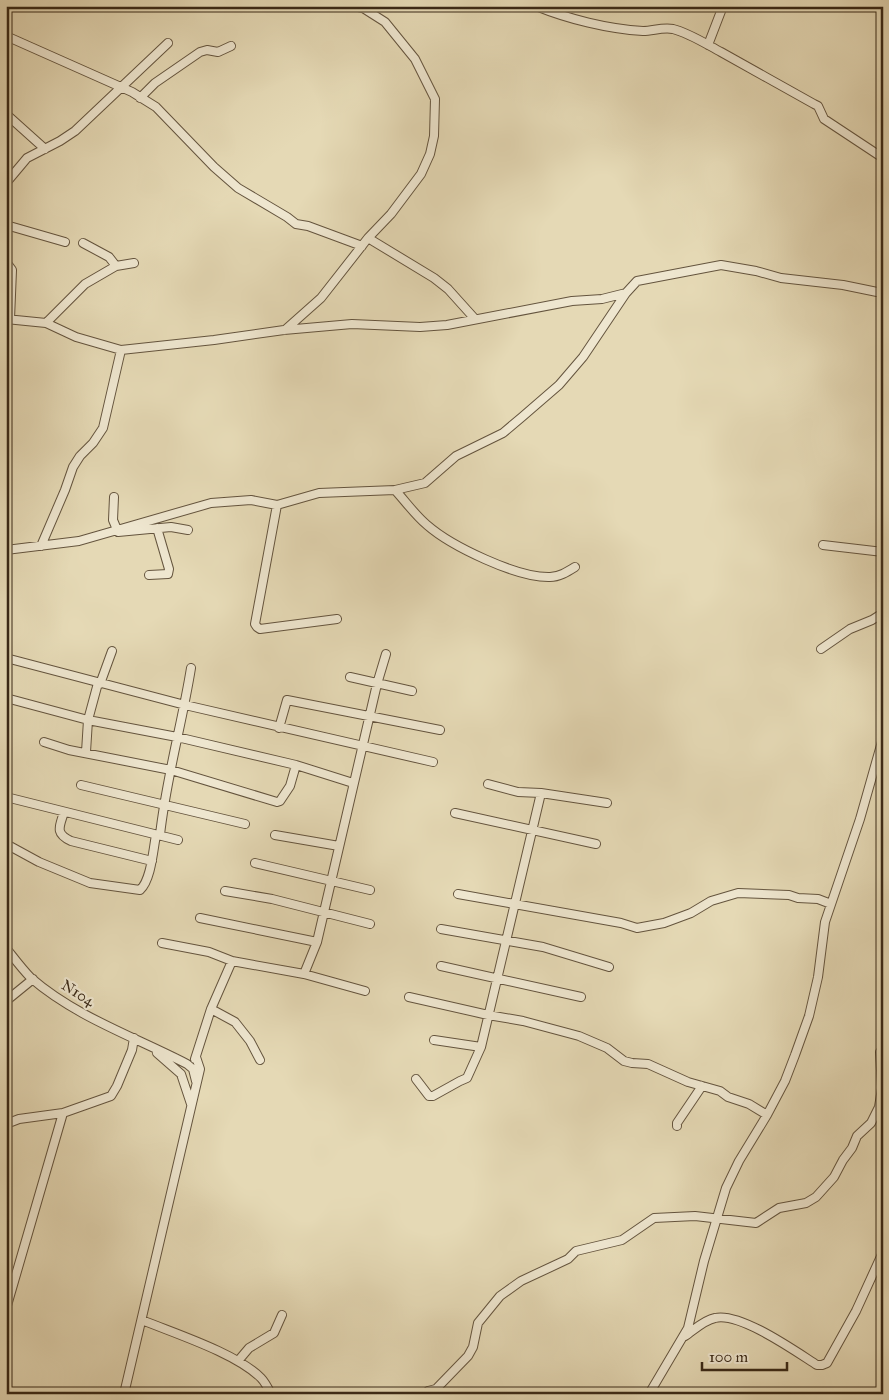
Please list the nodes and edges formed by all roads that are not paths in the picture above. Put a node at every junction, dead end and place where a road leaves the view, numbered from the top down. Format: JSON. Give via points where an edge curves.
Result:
{"nodes":[{"id":1,"x":329,"y":6,"type":"edge"},
{"id":2,"x":342,"y":6,"type":"edge"},
{"id":3,"x":354,"y":6,"type":"edge"},
{"id":4,"x":536,"y":6,"type":"edge"},
{"id":5,"x":722,"y":6,"type":"edge"},
{"id":6,"x":6,"y":36,"type":"edge"},
{"id":7,"x":168,"y":43,"type":"dead end"},
{"id":8,"x":708,"y":45,"type":"junction"},
{"id":9,"x":231,"y":46,"type":"dead end"},
{"id":10,"x":120,"y":87,"type":"junction"},
{"id":11,"x":140,"y":98,"type":"junction"},
{"id":12,"x":6,"y":114,"type":"edge"},
{"id":13,"x":45,"y":149,"type":"junction"},
{"id":14,"x":883,"y":158,"type":"edge"},
{"id":15,"x":6,"y":183,"type":"edge"},
{"id":16,"x":6,"y":225,"type":"edge"},
{"id":17,"x":368,"y":238,"type":"junction"},
{"id":18,"x":66,"y":242,"type":"dead end"},
{"id":19,"x":83,"y":243,"type":"dead end"},
{"id":20,"x":362,"y":246,"type":"junction"},
{"id":21,"x":6,"y":262,"type":"edge"},
{"id":22,"x":134,"y":263,"type":"dead end"},
{"id":23,"x":116,"y":266,"type":"junction"},
{"id":24,"x":626,"y":293,"type":"junction"},
{"id":25,"x":882,"y":293,"type":"edge"},
{"id":26,"x":8,"y":319,"type":"edge"},
{"id":27,"x":475,"y":319,"type":"junction"},
{"id":28,"x":46,"y":323,"type":"junction"},
{"id":29,"x":284,"y":330,"type":"junction"},
{"id":30,"x":121,"y":350,"type":"junction"},
{"id":31,"x":396,"y":490,"type":"junction"},
{"id":32,"x":114,"y":498,"type":"dead end"},
{"id":33,"x":277,"y":505,"type":"junction"},
{"id":34,"x":157,"y":528,"type":"junction"},
{"id":35,"x":116,"y":530,"type":"junction"},
{"id":36,"x":188,"y":530,"type":"dead end"},
{"id":37,"x":823,"y":545,"type":"dead end"},
{"id":38,"x":41,"y":546,"type":"junction"},
{"id":39,"x":6,"y":550,"type":"edge"},
{"id":40,"x":883,"y":552,"type":"edge"},
{"id":41,"x":575,"y":567,"type":"dead end"},
{"id":42,"x":149,"y":575,"type":"dead end"},
{"id":43,"x":883,"y":613,"type":"edge"},
{"id":44,"x":337,"y":619,"type":"dead end"},
{"id":45,"x":821,"y":649,"type":"dead end"},
{"id":46,"x":112,"y":651,"type":"dead end"},
{"id":47,"x":386,"y":654,"type":"dead end"},
{"id":48,"x":6,"y":658,"type":"edge"},
{"id":49,"x":191,"y":668,"type":"dead end"},
{"id":50,"x":350,"y":677,"type":"dead end"},
{"id":51,"x":99,"y":684,"type":"junction"},
{"id":52,"x":377,"y":684,"type":"junction"},
{"id":53,"x":412,"y":691,"type":"dead end"},
{"id":54,"x":6,"y":698,"type":"edge"},
{"id":55,"x":185,"y":705,"type":"junction"},
{"id":56,"x":370,"y":716,"type":"junction"},
{"id":57,"x":88,"y":720,"type":"junction"},
{"id":58,"x":279,"y":728,"type":"junction"},
{"id":59,"x":440,"y":730,"type":"dead end"},
{"id":60,"x":177,"y":737,"type":"junction"},
{"id":61,"x":883,"y":738,"type":"edge"},
{"id":62,"x":44,"y":742,"type":"dead end"},
{"id":63,"x":363,"y":746,"type":"junction"},
{"id":64,"x":86,"y":752,"type":"junction"},
{"id":65,"x":433,"y":762,"type":"dead end"},
{"id":66,"x":296,"y":765,"type":"junction"},
{"id":67,"x":171,"y":770,"type":"junction"},
{"id":68,"x":353,"y":783,"type":"junction"},
{"id":69,"x":488,"y":784,"type":"dead end"},
{"id":70,"x":81,"y":785,"type":"dead end"},
{"id":71,"x":541,"y":793,"type":"junction"},
{"id":72,"x":9,"y":798,"type":"edge"},
{"id":73,"x":607,"y":803,"type":"dead end"},
{"id":74,"x":164,"y":804,"type":"junction"},
{"id":75,"x":6,"y":805,"type":"edge"},
{"id":76,"x":64,"y":812,"type":"junction"},
{"id":77,"x":455,"y":814,"type":"dead end"},
{"id":78,"x":245,"y":824,"type":"dead end"},
{"id":79,"x":532,"y":831,"type":"junction"},
{"id":80,"x":158,"y":835,"type":"junction"},
{"id":81,"x":275,"y":835,"type":"dead end"},
{"id":82,"x":178,"y":840,"type":"dead end"},
{"id":83,"x":6,"y":844,"type":"edge"},
{"id":84,"x":596,"y":844,"type":"dead end"},
{"id":85,"x":339,"y":846,"type":"junction"},
{"id":86,"x":152,"y":861,"type":"junction"},
{"id":87,"x":255,"y":863,"type":"dead end"},
{"id":88,"x":331,"y":881,"type":"junction"},
{"id":89,"x":370,"y":890,"type":"dead end"},
{"id":90,"x":224,"y":891,"type":"dead end"},
{"id":91,"x":458,"y":894,"type":"dead end"},
{"id":92,"x":516,"y":904,"type":"junction"},
{"id":93,"x":831,"y":904,"type":"junction"},
{"id":94,"x":323,"y":911,"type":"junction"},
{"id":95,"x":200,"y":918,"type":"dead end"},
{"id":96,"x":370,"y":924,"type":"dead end"},
{"id":97,"x":441,"y":929,"type":"dead end"},
{"id":98,"x":507,"y":940,"type":"junction"},
{"id":99,"x":316,"y":942,"type":"junction"},
{"id":100,"x":162,"y":943,"type":"dead end"},
{"id":101,"x":6,"y":948,"type":"edge"},
{"id":102,"x":232,"y":961,"type":"junction"},
{"id":103,"x":441,"y":966,"type":"dead end"},
{"id":104,"x":608,"y":967,"type":"dead end"},
{"id":105,"x":304,"y":974,"type":"junction"},
{"id":106,"x":33,"y":979,"type":"junction"},
{"id":107,"x":496,"y":979,"type":"junction"},
{"id":108,"x":365,"y":991,"type":"dead end"},
{"id":109,"x":410,"y":997,"type":"dead end"},
{"id":110,"x":581,"y":997,"type":"dead end"},
{"id":111,"x":6,"y":1001,"type":"edge"},
{"id":112,"x":212,"y":1008,"type":"junction"},
{"id":113,"x":488,"y":1015,"type":"junction"},
{"id":114,"x":134,"y":1038,"type":"junction"},
{"id":115,"x":434,"y":1040,"type":"dead end"},
{"id":116,"x":147,"y":1043,"type":"junction"},
{"id":117,"x":482,"y":1047,"type":"junction"},
{"id":118,"x":880,"y":1052,"type":"dead end"},
{"id":119,"x":196,"y":1057,"type":"junction"},
{"id":120,"x":260,"y":1060,"type":"dead end"},
{"id":121,"x":191,"y":1066,"type":"junction"},
{"id":122,"x":416,"y":1079,"type":"dead end"},
{"id":123,"x":196,"y":1084,"type":"junction"},
{"id":124,"x":702,"y":1086,"type":"junction"},
{"id":125,"x":192,"y":1107,"type":"junction"},
{"id":126,"x":63,"y":1113,"type":"junction"},
{"id":127,"x":767,"y":1115,"type":"junction"},
{"id":128,"x":6,"y":1124,"type":"edge"},
{"id":129,"x":677,"y":1126,"type":"dead end"},
{"id":130,"x":717,"y":1218,"type":"junction"},
{"id":131,"x":883,"y":1252,"type":"edge"},
{"id":132,"x":6,"y":1309,"type":"edge"},
{"id":133,"x":282,"y":1315,"type":"dead end"},
{"id":134,"x":142,"y":1320,"type":"junction"},
{"id":135,"x":684,"y":1337,"type":"junction"},
{"id":136,"x":238,"y":1361,"type":"junction"},
{"id":137,"x":436,"y":1389,"type":"junction"},
{"id":138,"x":124,"y":1394,"type":"edge"},
{"id":139,"x":271,"y":1394,"type":"edge"},
{"id":140,"x":425,"y":1394,"type":"edge"},
{"id":141,"x":445,"y":1394,"type":"edge"},
{"id":142,"x":649,"y":1394,"type":"edge"}],
"edges":[{"from":1,"to":2,"type":"street"},
{"from":3,"to":17,"type":"street","via":[[364,8],[386,22],[415,59],[435,99],[434,136],[421,174],[392,214]]},
{"from":4,"to":8,"type":"street","via":[[562,17],[618,27],[644,31],[675,30]]},
{"from":5,"to":8,"type":"street"},
{"from":6,"to":10,"type":"street"},
{"from":7,"to":10,"type":"street"},
{"from":8,"to":14,"type":"street","via":[[818,106],[824,119]]},
{"from":9,"to":11,"type":"street","via":[[218,52],[200,52],[155,83]]},
{"from":10,"to":11,"type":"street"},
{"from":10,"to":13,"type":"street","via":[[75,131]]},
{"from":11,"to":20,"type":"street","via":[[156,107],[238,188],[296,224]]},
{"from":12,"to":13,"type":"street"},
{"from":13,"to":15,"type":"street","via":[[28,158]]},
{"from":16,"to":18,"type":"street"},
{"from":17,"to":20,"type":"street"},
{"from":17,"to":27,"type":"street","via":[[434,278]]},
{"from":19,"to":23,"type":"street","via":[[109,257]]},
{"from":20,"to":29,"type":"street","via":[[321,298]]},
{"from":21,"to":26,"type":"street","via":[[12,270]]},
{"from":22,"to":23,"type":"street"},
{"from":23,"to":28,"type":"street","via":[[85,284]]},
{"from":24,"to":25,"type":"street","via":[[637,281],[721,265],[781,278]]},
{"from":24,"to":27,"type":"street"},
{"from":24,"to":31,"type":"street","via":[[583,356],[559,385],[529,411],[503,433],[456,456],[425,483]]},
{"from":26,"to":28,"type":"street"},
{"from":27,"to":29,"type":"street","via":[[420,327],[352,324]]},
{"from":28,"to":30,"type":"street","via":[[76,337]]},
{"from":29,"to":30,"type":"street"},
{"from":30,"to":38,"type":"street","via":[[103,428],[72,467]]},
{"from":31,"to":33,"type":"street","via":[[319,493]]},
{"from":31,"to":41,"type":"street","via":[[426,524],[450,542],[496,563],[544,577],[563,574]]},
{"from":32,"to":35,"type":"street"},
{"from":33,"to":35,"type":"street","via":[[250,500],[211,503]]},
{"from":33,"to":44,"type":"street","via":[[256,627]]},
{"from":34,"to":35,"type":"street","via":[[120,533]]},
{"from":34,"to":36,"type":"street"},
{"from":34,"to":42,"type":"street","via":[[169,569],[168,574]]},
{"from":35,"to":38,"type":"street","via":[[80,541]]},
{"from":37,"to":40,"type":"street"},
{"from":38,"to":39,"type":"street"},
{"from":43,"to":45,"type":"street"},
{"from":46,"to":51,"type":"street"},
{"from":47,"to":52,"type":"street"},
{"from":48,"to":51,"type":"street"},
{"from":49,"to":55,"type":"street"},
{"from":50,"to":52,"type":"street"},
{"from":51,"to":55,"type":"street"},
{"from":51,"to":57,"type":"street"},
{"from":52,"to":53,"type":"street"},
{"from":52,"to":56,"type":"street"},
{"from":54,"to":57,"type":"street"},
{"from":55,"to":58,"type":"street"},
{"from":55,"to":60,"type":"street"},
{"from":56,"to":58,"type":"street","via":[[287,700]]},
{"from":56,"to":59,"type":"street"},
{"from":56,"to":63,"type":"street"},
{"from":57,"to":60,"type":"street"},
{"from":57,"to":64,"type":"street"},
{"from":58,"to":63,"type":"street"},
{"from":60,"to":66,"type":"street"},
{"from":60,"to":67,"type":"street"},
{"from":61,"to":93,"type":"street"},
{"from":62,"to":64,"type":"street"},
{"from":63,"to":65,"type":"street"},
{"from":63,"to":68,"type":"street"},
{"from":64,"to":67,"type":"street"},
{"from":66,"to":67,"type":"street","via":[[290,786],[277,802]]},
{"from":66,"to":68,"type":"street"},
{"from":67,"to":74,"type":"street"},
{"from":68,"to":85,"type":"street"},
{"from":69,"to":71,"type":"street","via":[[518,792]]},
{"from":70,"to":74,"type":"street"},
{"from":71,"to":73,"type":"street"},
{"from":71,"to":79,"type":"street"},
{"from":72,"to":75,"type":"street"},
{"from":72,"to":76,"type":"street"},
{"from":74,"to":78,"type":"street"},
{"from":74,"to":80,"type":"street"},
{"from":76,"to":80,"type":"street"},
{"from":76,"to":86,"type":"street","via":[[60,826],[62,837]]},
{"from":77,"to":79,"type":"street"},
{"from":79,"to":84,"type":"street"},
{"from":79,"to":92,"type":"street"},
{"from":80,"to":82,"type":"street"},
{"from":80,"to":86,"type":"street"},
{"from":81,"to":85,"type":"street"},
{"from":83,"to":86,"type":"street","via":[[90,883],[140,890]]},
{"from":85,"to":88,"type":"street"},
{"from":87,"to":88,"type":"street"},
{"from":88,"to":89,"type":"street"},
{"from":88,"to":94,"type":"street"},
{"from":90,"to":94,"type":"street"},
{"from":91,"to":92,"type":"street"},
{"from":92,"to":93,"type":"street","via":[[637,928],[664,923],[691,913],[711,900],[738,893],[789,895]]},
{"from":92,"to":98,"type":"street"},
{"from":93,"to":127,"type":"street","via":[[809,1016]]},
{"from":94,"to":96,"type":"street"},
{"from":94,"to":99,"type":"street"},
{"from":95,"to":99,"type":"street"},
{"from":97,"to":98,"type":"street"},
{"from":98,"to":104,"type":"street","via":[[543,947]]},
{"from":98,"to":107,"type":"street"},
{"from":99,"to":105,"type":"street"},
{"from":100,"to":102,"type":"street","via":[[209,952]]},
{"from":101,"to":106,"type":"street","name":"N104","number":"N104"},
{"from":102,"to":105,"type":"street"},
{"from":102,"to":112,"type":"street"},
{"from":103,"to":107,"type":"street"},
{"from":105,"to":108,"type":"street"},
{"from":106,"to":111,"type":"street"},
{"from":106,"to":114,"type":"street","name":"N104","number":"N104","via":[[80,1012]]},
{"from":107,"to":110,"type":"street"},
{"from":107,"to":113,"type":"street"},
{"from":109,"to":113,"type":"street"},
{"from":112,"to":119,"type":"street"},
{"from":112,"to":120,"type":"street","via":[[235,1022]]},
{"from":113,"to":117,"type":"street"},
{"from":113,"to":124,"type":"street","via":[[579,1036],[607,1048],[624,1061],[648,1064]]},
{"from":114,"to":116,"type":"street","name":"N104","number":"N104"},
{"from":114,"to":126,"type":"street","via":[[132,1050],[111,1096]]},
{"from":115,"to":117,"type":"street"},
{"from":116,"to":121,"type":"street","number":"N104"},
{"from":116,"to":125,"type":"street","number":"N104","via":[[181,1074]]},
{"from":117,"to":122,"type":"street","via":[[467,1078],[433,1096],[429,1096]]},
{"from":118,"to":130,"type":"street","via":[[882,1088],[879,1107],[871,1123],[857,1136],[834,1177],[816,1197],[806,1203],[778,1208],[756,1223]]},
{"from":119,"to":121,"type":"street"},
{"from":119,"to":123,"type":"street","via":[[200,1069]]},
{"from":121,"to":123,"type":"street"},
{"from":123,"to":125,"type":"street"},
{"from":124,"to":127,"type":"street","via":[[720,1091]]},
{"from":124,"to":129,"type":"street"},
{"from":125,"to":134,"type":"street"},
{"from":126,"to":128,"type":"street"},
{"from":126,"to":132,"type":"street"},
{"from":127,"to":130,"type":"street","via":[[726,1188]]},
{"from":130,"to":135,"type":"street"},
{"from":130,"to":137,"type":"street","via":[[654,1218],[622,1240],[576,1251],[568,1259],[521,1281],[487,1310],[478,1322],[468,1356]]},
{"from":131,"to":135,"type":"street","via":[[827,1363],[817,1365],[768,1335],[722,1317],[713,1318]]},
{"from":133,"to":136,"type":"street","via":[[274,1333],[249,1348]]},
{"from":134,"to":136,"type":"street"},
{"from":134,"to":138,"type":"street"},
{"from":135,"to":142,"type":"street"},
{"from":136,"to":139,"type":"street","via":[[262,1379]]},
{"from":137,"to":140,"type":"street"},
{"from":137,"to":141,"type":"street"}]}
